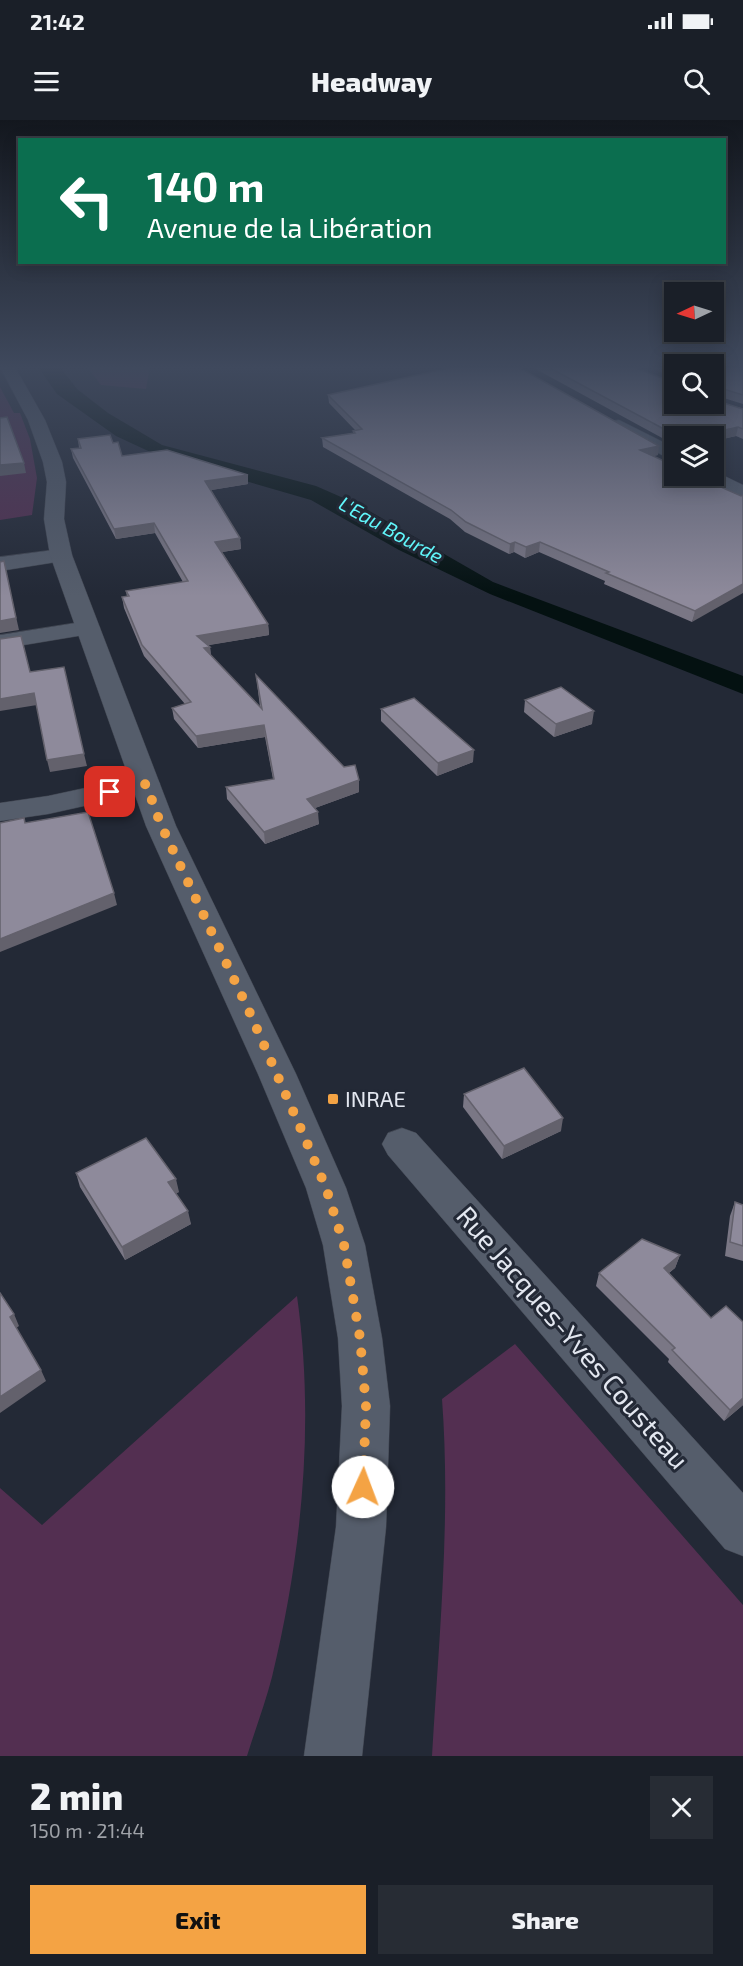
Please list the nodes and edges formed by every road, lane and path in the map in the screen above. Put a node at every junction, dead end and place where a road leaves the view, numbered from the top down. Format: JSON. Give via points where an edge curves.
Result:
{"nodes":[{"id":1,"x":44,"y":443,"type":"edge"},
{"id":2,"x":724,"y":483,"type":"edge"},
{"id":3,"x":743,"y":493,"type":"edge"},
{"id":4,"x":61,"y":555,"type":"junction"},
{"id":5,"x":0,"y":564,"type":"edge"},
{"id":6,"x":88,"y":628,"type":"junction"},
{"id":7,"x":0,"y":642,"type":"edge"},
{"id":8,"x":146,"y":784,"type":"junction"},
{"id":9,"x":0,"y":812,"type":"edge"},
{"id":10,"x":402,"y":1144,"type":"dead end"},
{"id":11,"x":743,"y":1531,"type":"edge"},
{"id":12,"x":333,"y":1756,"type":"edge"}],
"edges":[{"from":1,"to":4,"type":"street","via":[[56,476],[54,517]]},
{"from":2,"to":3,"type":"street"},
{"from":4,"to":5,"type":"street"},
{"from":4,"to":6,"type":"street"},
{"from":6,"to":7,"type":"street"},
{"from":6,"to":8,"type":"street"},
{"from":8,"to":9,"type":"street"},
{"from":8,"to":12,"type":"street","via":[[161,825],[304,1136],[344,1245],[360,1338],[366,1406],[361,1527]]},
{"from":10,"to":11,"type":"street","name":"Rue Jacques-Yves Cousteau"}]}
